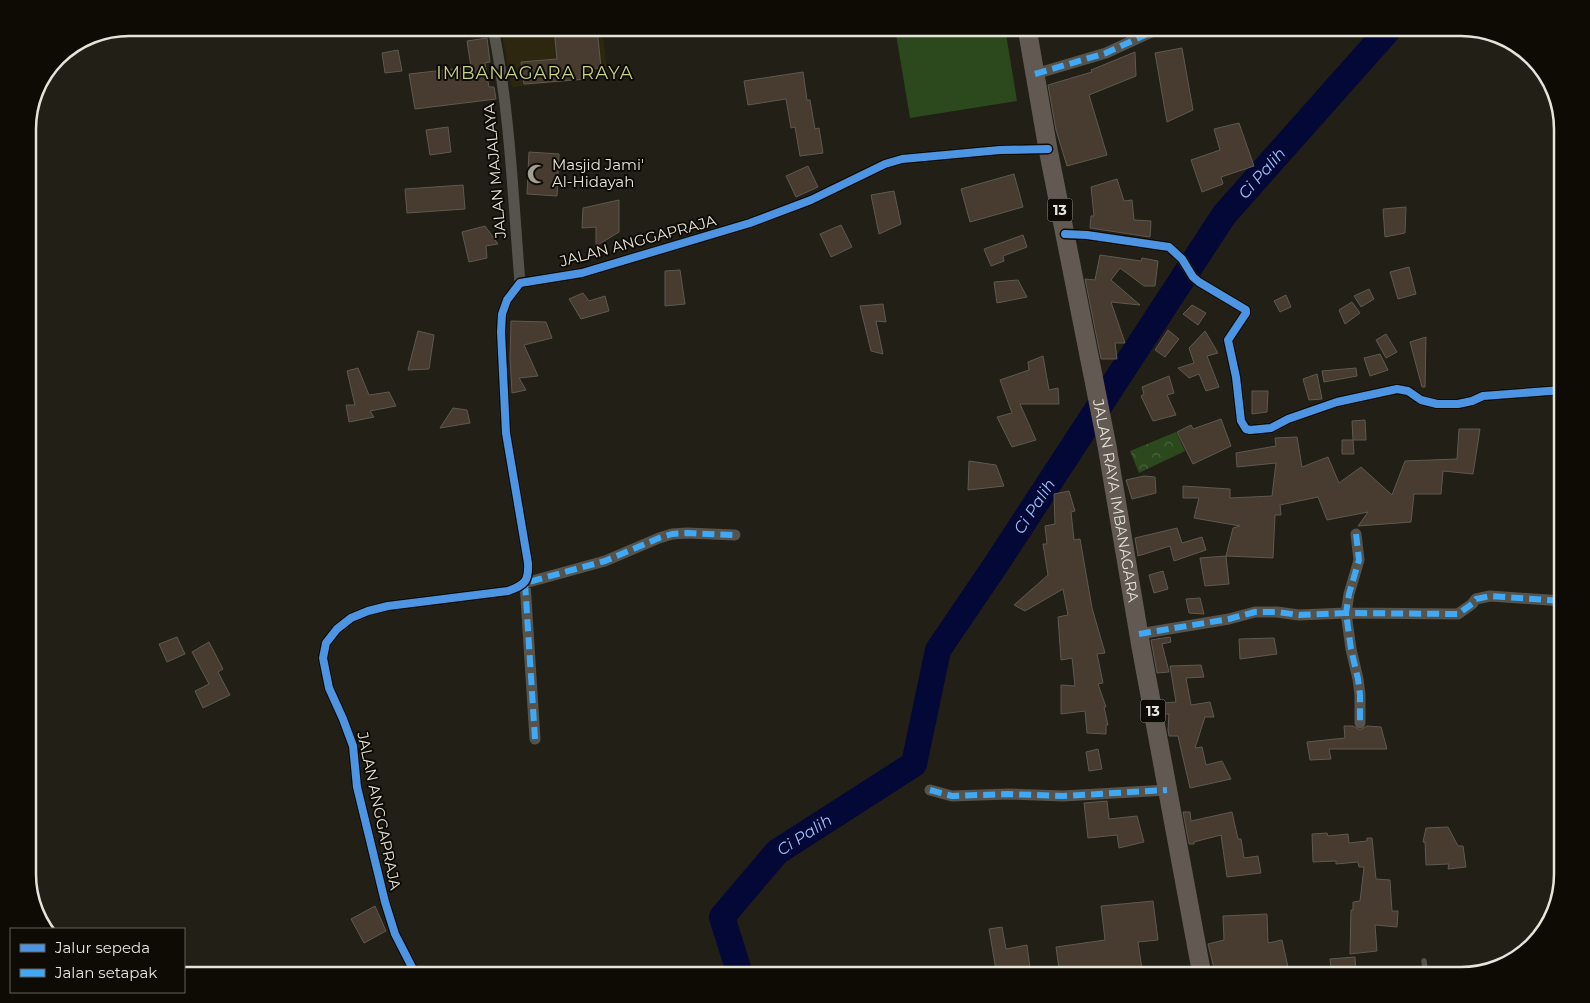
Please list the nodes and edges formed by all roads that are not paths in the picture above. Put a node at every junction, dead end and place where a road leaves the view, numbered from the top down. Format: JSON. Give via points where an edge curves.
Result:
{"nodes":[{"id":1,"x":494,"y":36,"type":"edge"},
{"id":2,"x":1028,"y":36,"type":"edge"},
{"id":3,"x":1143,"y":36,"type":"edge"},
{"id":4,"x":1035,"y":74,"type":"junction"},
{"id":5,"x":1048,"y":149,"type":"junction"},
{"id":6,"x":1065,"y":234,"type":"junction"},
{"id":7,"x":520,"y":283,"type":"junction"},
{"id":8,"x":1554,"y":391,"type":"edge"},
{"id":9,"x":1356,"y":534,"type":"dead end"},
{"id":10,"x":735,"y":535,"type":"dead end"},
{"id":11,"x":525,"y":583,"type":"junction"},
{"id":12,"x":1554,"y":600,"type":"edge"},
{"id":13,"x":1346,"y":613,"type":"junction"},
{"id":14,"x":1139,"y":634,"type":"junction"},
{"id":15,"x":1360,"y":723,"type":"dead end"},
{"id":16,"x":535,"y":739,"type":"dead end"},
{"id":17,"x":930,"y":790,"type":"dead end"},
{"id":18,"x":1167,"y":790,"type":"junction"},
{"id":19,"x":1424,"y":961,"type":"dead end"},
{"id":20,"x":412,"y":967,"type":"edge"},
{"id":21,"x":1200,"y":967,"type":"edge"},
{"id":22,"x":1425,"y":967,"type":"edge"}],
"edges":[{"from":1,"to":7,"type":"street","name":"JALAN MAJALAYA"},
{"from":2,"to":4,"type":"highway","name":"JALAN RAYA IMBANAGARA","number":"13"},
{"from":3,"to":4,"type":"street","via":[[1106,53]]},
{"from":4,"to":5,"type":"highway","name":"JALAN RAYA IMBANAGARA","number":"13"},
{"from":5,"to":6,"type":"highway","name":"JALAN RAYA IMBANAGARA","number":"13"},
{"from":5,"to":7,"type":"street","name":"JALAN ANGGAPRAJA","via":[[902,159],[750,224],[582,274]]},
{"from":6,"to":8,"type":"street","via":[[1169,247],[1192,277],[1246,310],[1228,340],[1241,422],[1246,429],[1271,428],[1337,402],[1397,389],[1437,404],[1458,404],[1482,396]]},
{"from":6,"to":14,"type":"highway","name":"JALAN RAYA IMBANAGARA","number":"13","via":[[1107,446]]},
{"from":7,"to":11,"type":"street","via":[[507,300],[502,314],[502,332],[506,432],[528,563]]},
{"from":9,"to":13,"type":"street","via":[[1360,560]]},
{"from":10,"to":11,"type":"street","name":"JALAN ANGGAPRAJA","via":[[672,534],[605,561]]},
{"from":11,"to":16,"type":"street"},
{"from":11,"to":20,"type":"street","name":"JALAN ANGGAPRAJA","via":[[508,591],[388,606],[368,612],[351,618],[326,643],[323,658],[329,688],[353,746],[357,787],[385,902],[395,934]]},
{"from":12,"to":13,"type":"street","via":[[1490,596],[1476,599],[1458,614]]},
{"from":13,"to":14,"type":"street","via":[[1299,615],[1255,612]]},
{"from":13,"to":15,"type":"street","via":[[1358,679]]},
{"from":14,"to":18,"type":"highway","name":"JALAN RAYA IMBANAGARA","number":"13"},
{"from":17,"to":18,"type":"street","via":[[952,796],[1064,796]]},
{"from":18,"to":21,"type":"highway","name":"JALAN RAYA IMBANAGARA","number":"13"},
{"from":19,"to":22,"type":"lane"}]}
